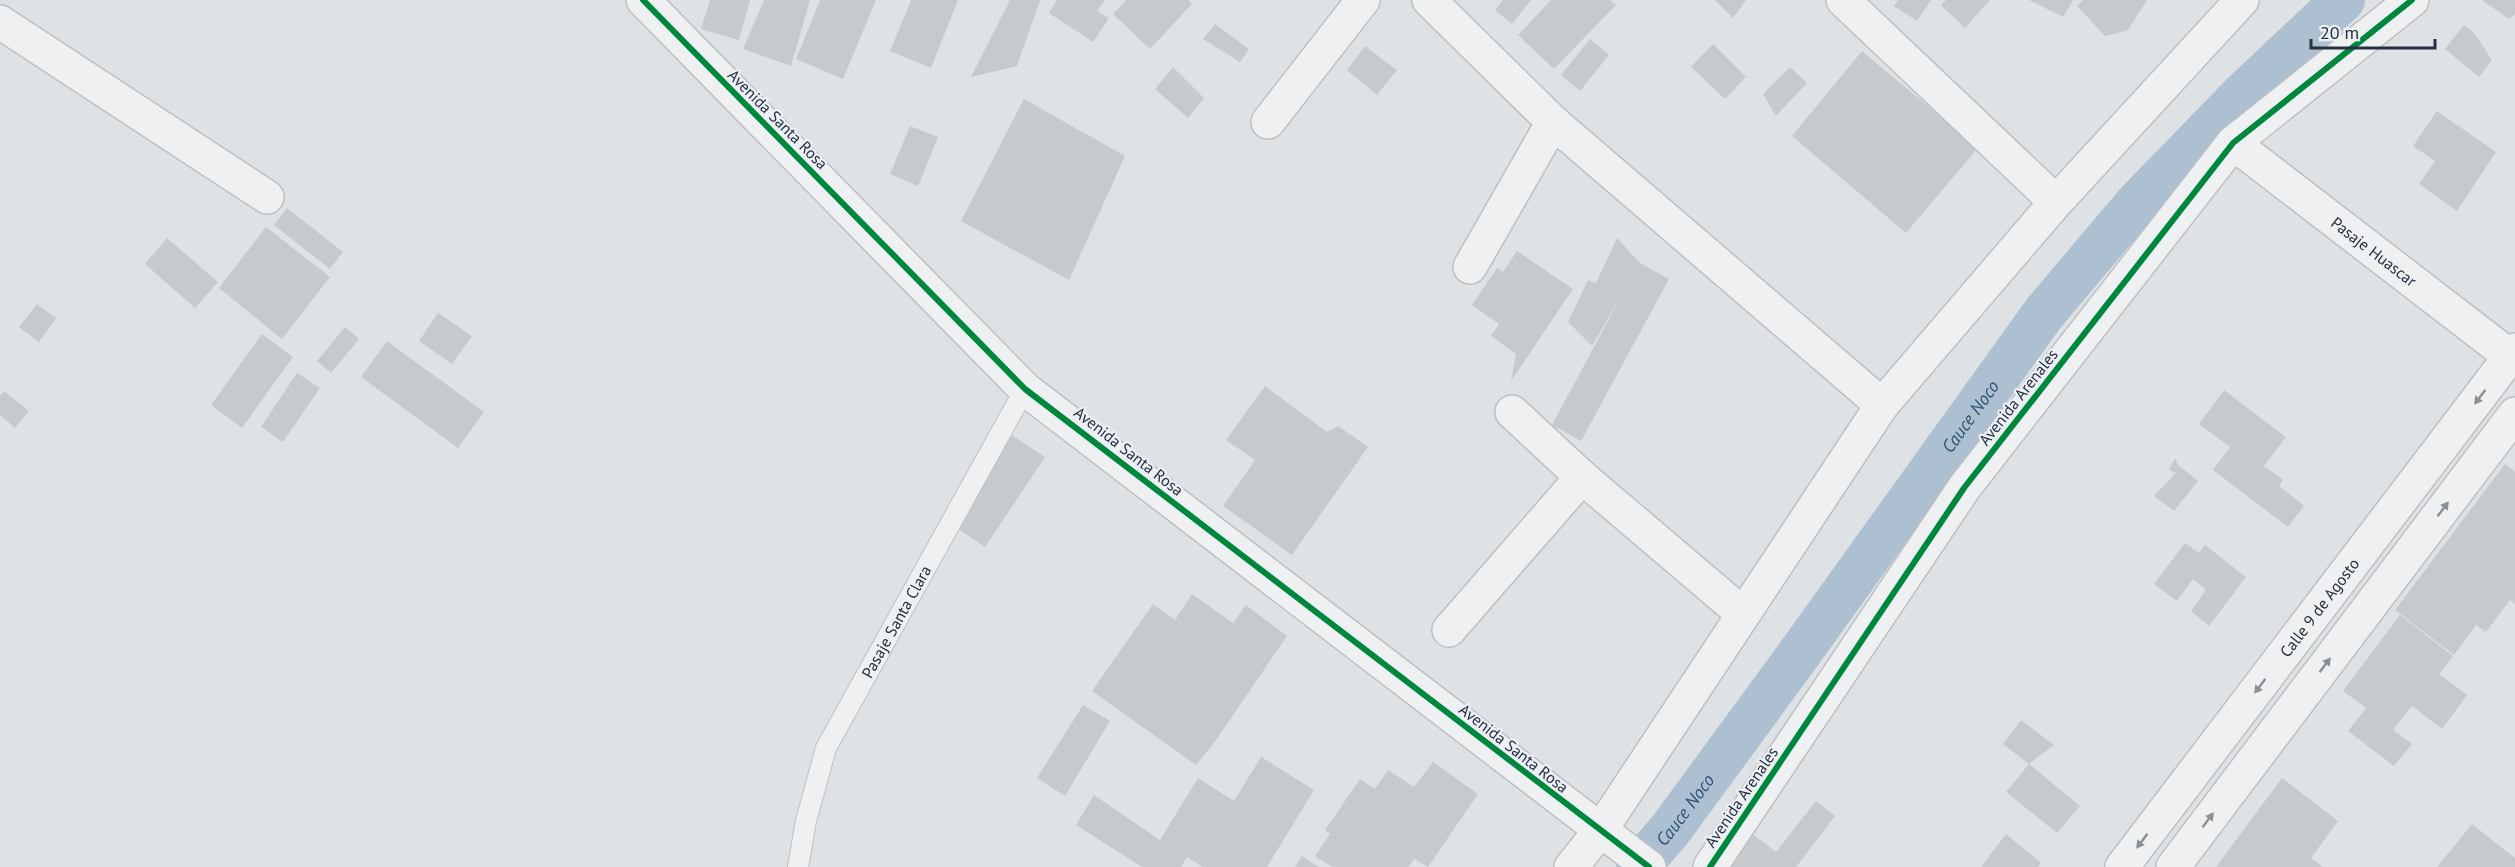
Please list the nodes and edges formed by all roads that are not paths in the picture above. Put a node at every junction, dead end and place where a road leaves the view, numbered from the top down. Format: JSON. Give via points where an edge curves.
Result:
{"nodes":[{"id":1,"x":643,"y":0,"type":"edge"},
{"id":2,"x":1363,"y":0,"type":"edge"},
{"id":3,"x":1429,"y":0,"type":"edge"},
{"id":4,"x":1844,"y":0,"type":"edge"},
{"id":5,"x":2242,"y":0,"type":"edge"},
{"id":6,"x":2412,"y":0,"type":"edge"},
{"id":7,"x":0,"y":22,"type":"edge"},
{"id":8,"x":1268,"y":122,"type":"dead end"},
{"id":9,"x":1553,"y":122,"type":"junction"},
{"id":10,"x":2233,"y":143,"type":"junction"},
{"id":11,"x":267,"y":197,"type":"dead end"},
{"id":12,"x":2055,"y":202,"type":"junction"},
{"id":13,"x":1470,"y":267,"type":"dead end"},
{"id":14,"x":2513,"y":355,"type":"edge"},
{"id":15,"x":1026,"y":389,"type":"junction"},
{"id":16,"x":1882,"y":405,"type":"junction"},
{"id":17,"x":1512,"y":412,"type":"dead end"},
{"id":18,"x":2515,"y":414,"type":"edge"},
{"id":19,"x":1582,"y":477,"type":"junction"},
{"id":20,"x":1743,"y":614,"type":"junction"},
{"id":21,"x":1449,"y":630,"type":"dead end"},
{"id":22,"x":1607,"y":837,"type":"junction"},
{"id":23,"x":798,"y":867,"type":"edge"},
{"id":24,"x":1571,"y":867,"type":"edge"},
{"id":25,"x":1649,"y":867,"type":"edge"},
{"id":26,"x":1710,"y":867,"type":"edge"},
{"id":27,"x":2122,"y":867,"type":"edge"},
{"id":28,"x":2172,"y":867,"type":"edge"}],
"edges":[{"from":1,"to":15,"type":"street","name":"Avenida Santa Rosa"},
{"from":2,"to":8,"type":"street"},
{"from":3,"to":9,"type":"street"},
{"from":4,"to":12,"type":"street"},
{"from":5,"to":12,"type":"street"},
{"from":6,"to":10,"type":"street","name":"Avenida Arenales"},
{"from":7,"to":11,"type":"street"},
{"from":9,"to":13,"type":"street"},
{"from":9,"to":16,"type":"street"},
{"from":10,"to":14,"type":"street","name":"Pasaje Huascar"},
{"from":10,"to":26,"type":"street","name":"Avenida Arenales","via":[[1964,488]]},
{"from":12,"to":16,"type":"street"},
{"from":14,"to":27,"type":"street","name":"Calle 9 de Agosto","one_way":true},
{"from":15,"to":22,"type":"street","name":"Avenida Santa Rosa"},
{"from":15,"to":23,"type":"lane","name":"Pasaje Santa Clara","via":[[826,748]]},
{"from":16,"to":20,"type":"street"},
{"from":17,"to":19,"type":"street"},
{"from":28,"to":18,"type":"street","one_way":true},
{"from":19,"to":20,"type":"street"},
{"from":19,"to":21,"type":"street"},
{"from":20,"to":22,"type":"street"},
{"from":22,"to":24,"type":"street"},
{"from":22,"to":25,"type":"street","name":"Avenida Santa Rosa"}]}
